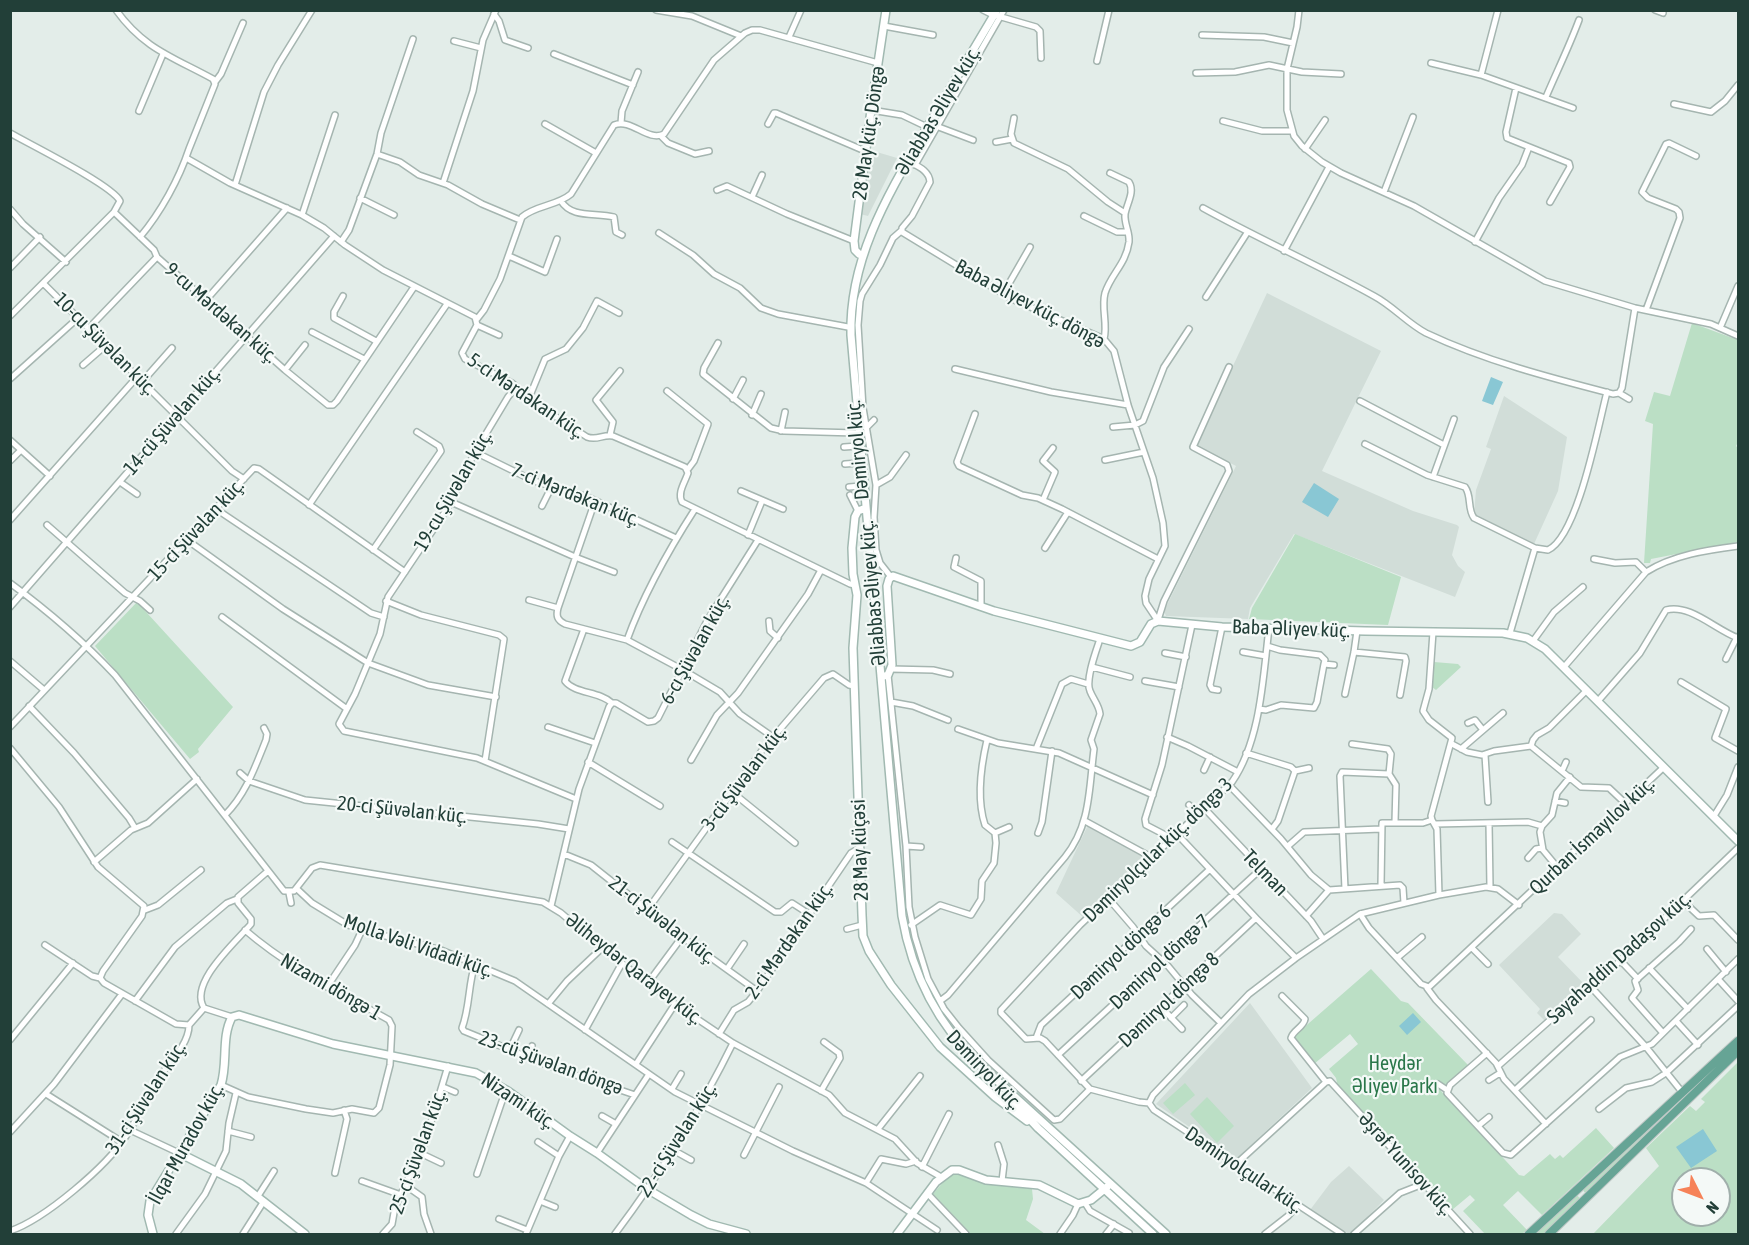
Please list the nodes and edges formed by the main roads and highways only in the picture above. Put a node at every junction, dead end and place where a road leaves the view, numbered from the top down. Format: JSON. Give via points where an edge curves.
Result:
{"nodes":[{"id":1,"x":1738,"y":1041,"type":"edge"},
{"id":2,"x":1738,"y":1051,"type":"edge"},
{"id":3,"x":1692,"y":1082,"type":"junction"},
{"id":4,"x":1699,"y":1089,"type":"junction"},
{"id":5,"x":1577,"y":1189,"type":"junction"},
{"id":6,"x":1586,"y":1199,"type":"junction"},
{"id":7,"x":1529,"y":1234,"type":"edge"},
{"id":8,"x":1549,"y":1234,"type":"edge"}],
"edges":[{"from":1,"to":3,"type":"main road"},
{"from":2,"to":4,"type":"main road"},
{"from":3,"to":4,"type":"main road"},
{"from":3,"to":5,"type":"main road"},
{"from":4,"to":6,"type":"main road"},
{"from":5,"to":6,"type":"main road"},
{"from":5,"to":7,"type":"main road"},
{"from":6,"to":8,"type":"main road"}]}
